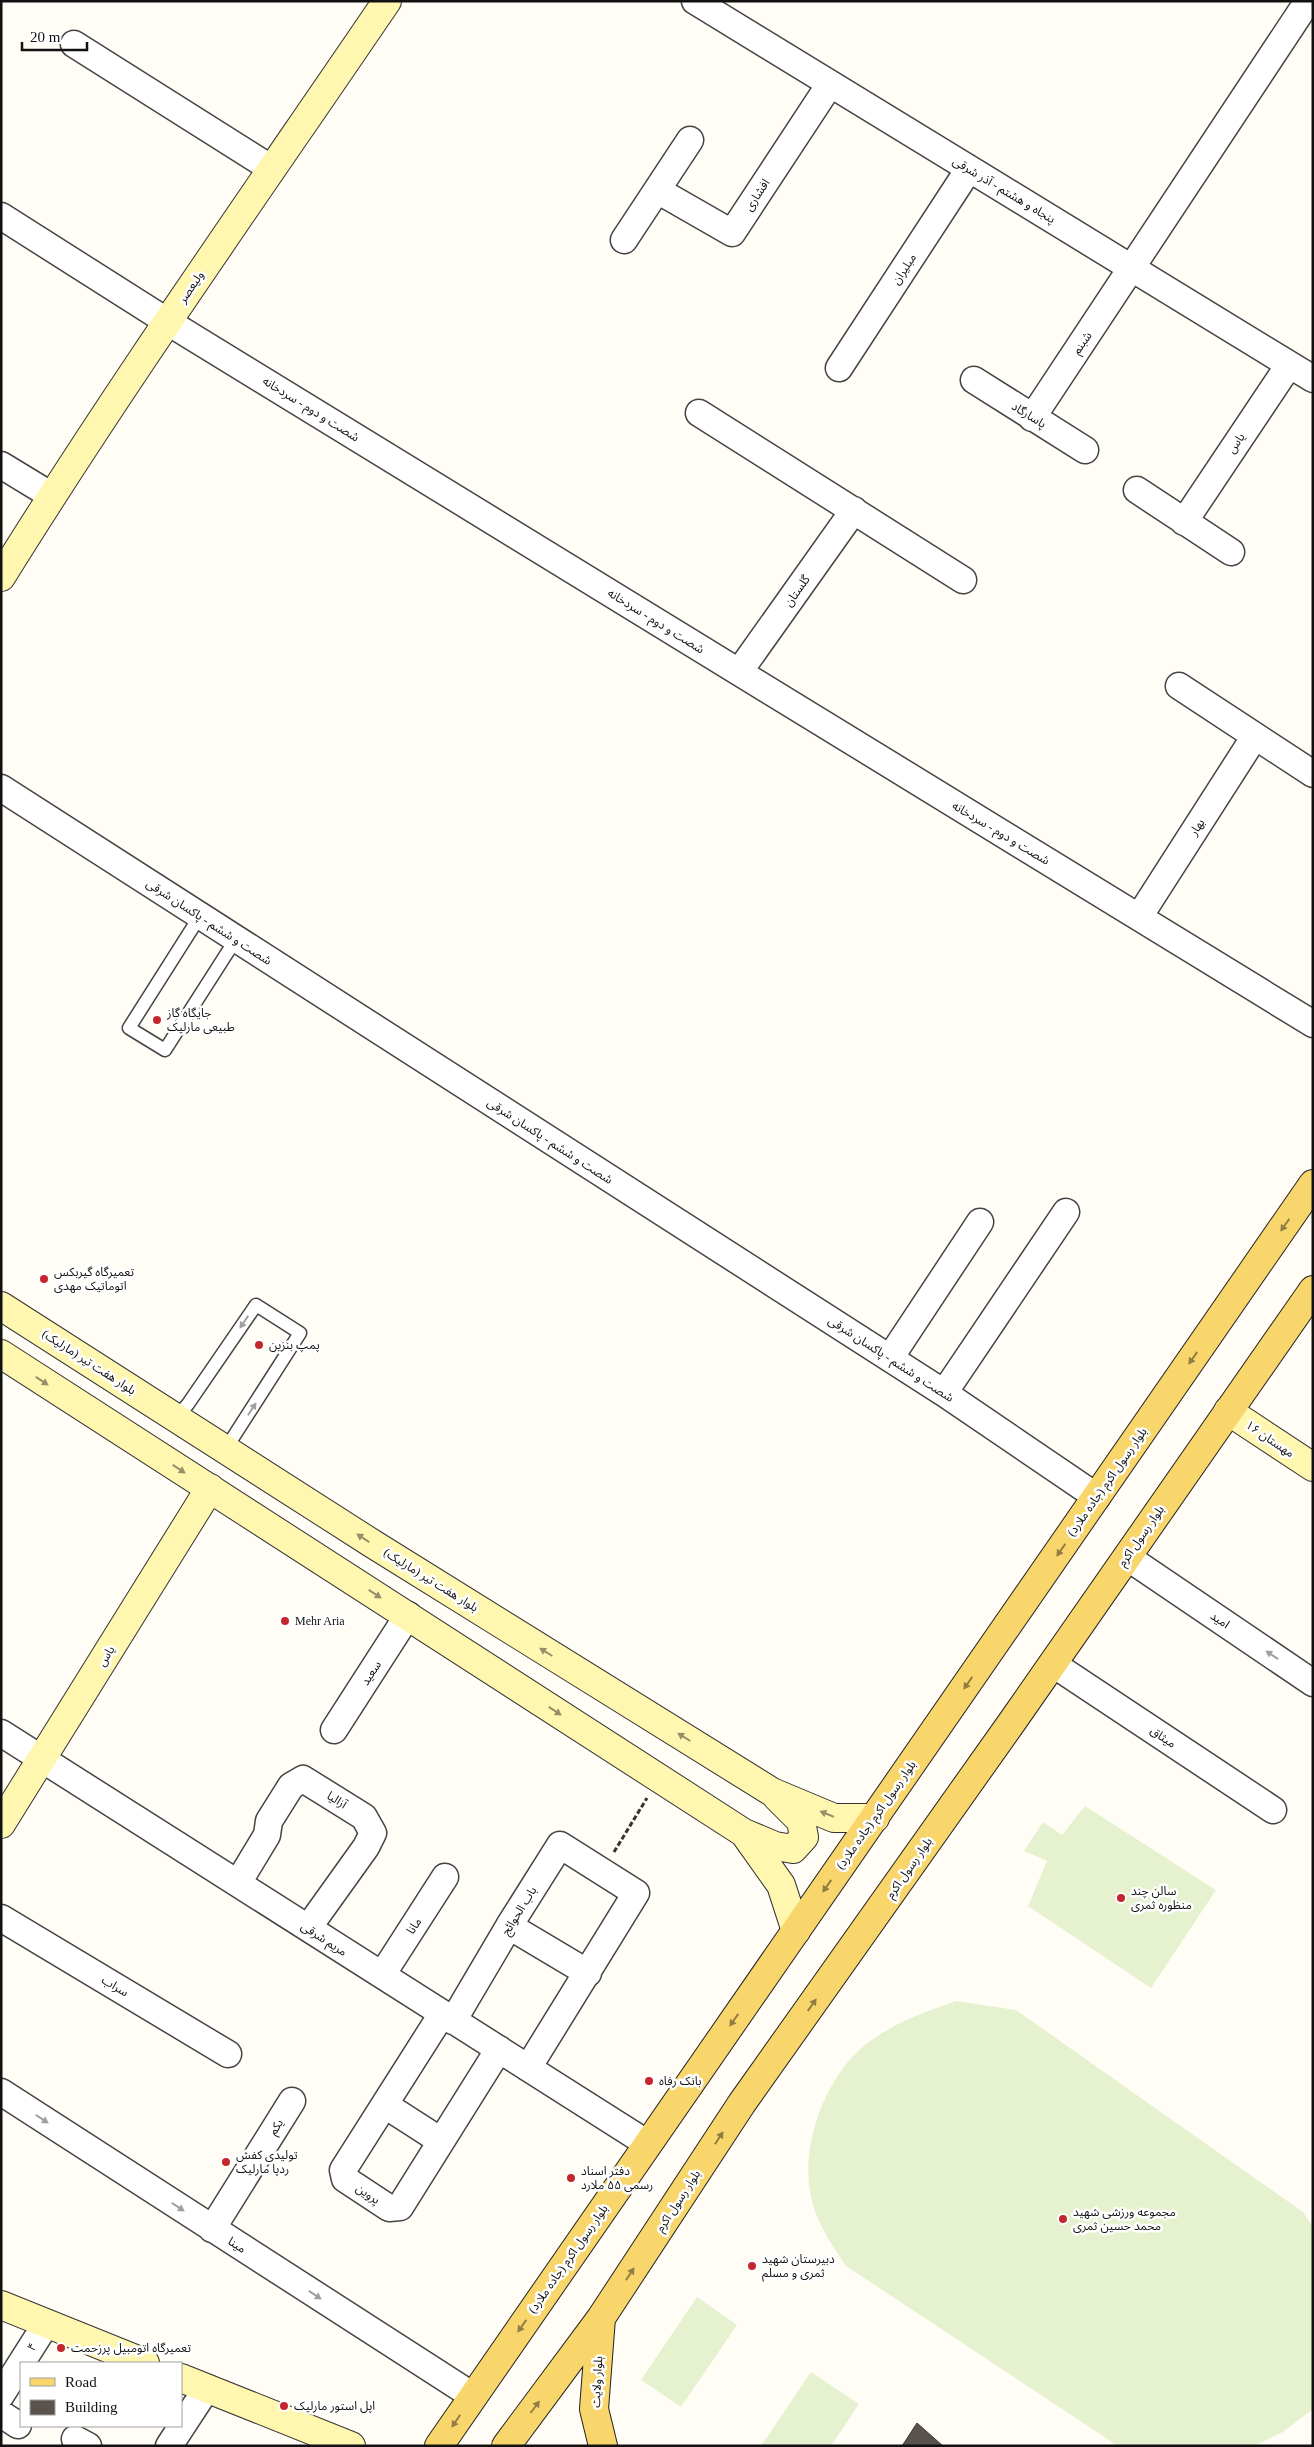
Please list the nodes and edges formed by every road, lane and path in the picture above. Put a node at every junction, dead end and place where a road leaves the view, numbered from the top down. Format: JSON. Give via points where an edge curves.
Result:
{"nodes":[{"id":1,"x":387,"y":1,"type":"edge"},
{"id":2,"x":695,"y":1,"type":"edge"},
{"id":3,"x":1308,"y":1,"type":"edge"},
{"id":4,"x":74,"y":44,"type":"dead end"},
{"id":5,"x":830,"y":84,"type":"junction"},
{"id":6,"x":690,"y":140,"type":"dead end"},
{"id":7,"x":272,"y":169,"type":"junction"},
{"id":8,"x":969,"y":169,"type":"junction"},
{"id":9,"x":657,"y":190,"type":"junction"},
{"id":10,"x":1,"y":216,"type":"edge"},
{"id":11,"x":624,"y":240,"type":"dead end"},
{"id":12,"x":1132,"y":269,"type":"junction"},
{"id":13,"x":168,"y":322,"type":"junction"},
{"id":14,"x":1289,"y":365,"type":"junction"},
{"id":15,"x":839,"y":368,"type":"dead end"},
{"id":16,"x":974,"y":380,"type":"dead end"},
{"id":17,"x":1313,"y":380,"type":"edge"},
{"id":18,"x":699,"y":413,"type":"dead end"},
{"id":19,"x":1032,"y":418,"type":"junction"},
{"id":20,"x":1085,"y":450,"type":"dead end"},
{"id":21,"x":1,"y":465,"type":"edge"},
{"id":22,"x":1137,"y":490,"type":"dead end"},
{"id":23,"x":52,"y":496,"type":"junction"},
{"id":24,"x":854,"y":510,"type":"junction"},
{"id":25,"x":1184,"y":522,"type":"junction"},
{"id":26,"x":1231,"y":552,"type":"dead end"},
{"id":27,"x":1,"y":578,"type":"edge"},
{"id":28,"x":964,"y":580,"type":"dead end"},
{"id":29,"x":739,"y":672,"type":"junction"},
{"id":30,"x":1178,"y":686,"type":"dead end"},
{"id":31,"x":1256,"y":736,"type":"junction"},
{"id":32,"x":1313,"y":774,"type":"edge"},
{"id":33,"x":1,"y":788,"type":"edge"},
{"id":34,"x":200,"y":916,"type":"junction"},
{"id":35,"x":1139,"y":917,"type":"junction"},
{"id":36,"x":236,"y":939,"type":"junction"},
{"id":37,"x":1313,"y":1024,"type":"edge"},
{"id":38,"x":1313,"y":1184,"type":"edge"},
{"id":39,"x":1066,"y":1212,"type":"dead end"},
{"id":40,"x":980,"y":1222,"type":"dead end"},
{"id":41,"x":1313,"y":1290,"type":"edge"},
{"id":42,"x":1,"y":1306,"type":"edge"},
{"id":43,"x":1,"y":1354,"type":"edge"},
{"id":44,"x":890,"y":1358,"type":"junction"},
{"id":45,"x":944,"y":1393,"type":"junction"},
{"id":46,"x":1228,"y":1411,"type":"junction"},
{"id":47,"x":176,"y":1418,"type":"junction"},
{"id":48,"x":225,"y":1450,"type":"junction"},
{"id":49,"x":1313,"y":1467,"type":"edge"},
{"id":50,"x":210,"y":1488,"type":"junction"},
{"id":51,"x":1097,"y":1497,"type":"junction"},
{"id":52,"x":1127,"y":1557,"type":"junction"},
{"id":53,"x":408,"y":1615,"type":"junction"},
{"id":54,"x":1053,"y":1664,"type":"junction"},
{"id":55,"x":1313,"y":1683,"type":"edge"},
{"id":56,"x":334,"y":1730,"type":"dead end"},
{"id":57,"x":1,"y":1733,"type":"edge"},
{"id":58,"x":42,"y":1759,"type":"junction"},
{"id":59,"x":659,"y":1778,"type":"junction"},
{"id":60,"x":772,"y":1792,"type":"junction"},
{"id":61,"x":1273,"y":1810,"type":"dead end"},
{"id":62,"x":875,"y":1818,"type":"junction"},
{"id":63,"x":1,"y":1824,"type":"edge"},
{"id":64,"x":744,"y":1833,"type":"junction"},
{"id":65,"x":602,"y":1872,"type":"junction"},
{"id":66,"x":445,"y":1877,"type":"dead end"},
{"id":67,"x":238,"y":1883,"type":"junction"},
{"id":68,"x":1,"y":1918,"type":"edge"},
{"id":69,"x":509,"y":1926,"type":"junction"},
{"id":70,"x":308,"y":1928,"type":"junction"},
{"id":71,"x":796,"y":1931,"type":"junction"},
{"id":72,"x":588,"y":1973,"type":"junction"},
{"id":73,"x":382,"y":1975,"type":"junction"},
{"id":74,"x":448,"y":2017,"type":"junction"},
{"id":75,"x":498,"y":2049,"type":"junction"},
{"id":76,"x":228,"y":2054,"type":"dead end"},
{"id":77,"x":528,"y":2068,"type":"junction"},
{"id":78,"x":1,"y":2092,"type":"edge"},
{"id":79,"x":292,"y":2101,"type":"dead end"},
{"id":80,"x":385,"y":2104,"type":"junction"},
{"id":81,"x":441,"y":2141,"type":"junction"},
{"id":82,"x":648,"y":2144,"type":"junction"},
{"id":83,"x":212,"y":2229,"type":"junction"},
{"id":84,"x":1,"y":2306,"type":"edge"},
{"id":85,"x":602,"y":2318,"type":"junction"},
{"id":86,"x":46,"y":2324,"type":"junction"},
{"id":87,"x":22,"y":2362,"type":"edge"},
{"id":88,"x":142,"y":2362,"type":"edge"},
{"id":89,"x":20,"y":2365,"type":"edge"},
{"id":90,"x":182,"y":2378,"type":"edge"},
{"id":91,"x":207,"y":2388,"type":"junction"},
{"id":92,"x":1,"y":2395,"type":"edge"},
{"id":93,"x":473,"y":2396,"type":"junction"},
{"id":94,"x":182,"y":2426,"type":"edge"},
{"id":95,"x":181,"y":2427,"type":"edge"},
{"id":96,"x":169,"y":2446,"type":"edge"},
{"id":97,"x":351,"y":2446,"type":"edge"},
{"id":98,"x":439,"y":2446,"type":"edge"},
{"id":99,"x":506,"y":2446,"type":"edge"},
{"id":100,"x":603,"y":2446,"type":"edge"}],
"edges":[{"from":1,"to":7,"type":"main road","name":"ولیعصر"},
{"from":2,"to":5,"type":"street","name":"پنجاه و هشتم - آذر شرقی"},
{"from":3,"to":12,"type":"street","name":"شبنم"},
{"from":4,"to":7,"type":"street"},
{"from":5,"to":8,"type":"street","name":"پنجاه و هشتم - آذر شرقی"},
{"from":5,"to":9,"type":"street","name":"افشاری","via":[[732,233]]},
{"from":6,"to":9,"type":"street"},
{"from":7,"to":13,"type":"main road","name":"ولیعصر"},
{"from":8,"to":12,"type":"street","name":"پنجاه و هشتم - آذر شرقی"},
{"from":8,"to":15,"type":"street","name":"مبلیران"},
{"from":9,"to":11,"type":"street"},
{"from":10,"to":13,"type":"street","name":"شصت و دوم - سردخانه"},
{"from":12,"to":14,"type":"street","name":"پنجاه و هشتم - آذر شرقی"},
{"from":12,"to":19,"type":"street","name":"شبنم"},
{"from":13,"to":23,"type":"main road","name":"ولیعصر"},
{"from":13,"to":29,"type":"street","name":"شصت و دوم - سردخانه"},
{"from":14,"to":17,"type":"street","name":"پنجاه و هشتم - آذر شرقی"},
{"from":14,"to":25,"type":"street","name":"یاس"},
{"from":16,"to":19,"type":"street","name":"پاسارگاد"},
{"from":18,"to":24,"type":"street"},
{"from":19,"to":20,"type":"street","name":"پاسارگاد"},
{"from":21,"to":23,"type":"street"},
{"from":22,"to":25,"type":"street"},
{"from":23,"to":27,"type":"main road","name":"ولیعصر"},
{"from":24,"to":28,"type":"street"},
{"from":24,"to":29,"type":"street","name":"گلستان"},
{"from":25,"to":26,"type":"street"},
{"from":29,"to":35,"type":"street","name":"شصت و دوم - سردخانه"},
{"from":30,"to":31,"type":"street"},
{"from":31,"to":32,"type":"street"},
{"from":31,"to":35,"type":"street","name":"بهار"},
{"from":33,"to":34,"type":"street","name":"شصت و ششم - پاکسان شرقی"},
{"from":34,"to":36,"type":"street","name":"شصت و ششم - پاکسان شرقی"},
{"from":34,"to":36,"type":"lane","via":[[129,1028],[165,1050]]},
{"from":35,"to":37,"type":"street","name":"شصت و دوم - سردخانه"},
{"from":36,"to":44,"type":"street","name":"شصت و ششم - پاکسان شرقی"},
{"from":38,"to":51,"type":"main road","name":"بلوار رسول اکرم (جاده ملارد)","one_way":true},
{"from":39,"to":45,"type":"street"},
{"from":40,"to":44,"type":"street"},
{"from":41,"to":46,"type":"main road","name":"بلوار رسول اکرم"},
{"from":42,"to":47,"type":"main road","name":"بلوار هفت تیر (مارلیک)"},
{"from":43,"to":50,"type":"main road","one_way":true},
{"from":44,"to":45,"type":"street","name":"شصت و ششم - پاکسان شرقی"},
{"from":45,"to":51,"type":"street","name":"شصت و ششم - پاکسان شرقی"},
{"from":46,"to":49,"type":"main road","name":"مهستان ۱۶"},
{"from":46,"to":52,"type":"main road","name":"بلوار رسول اکرم"},
{"from":47,"to":48,"type":"main road","name":"بلوار هفت تیر (مارلیک)"},
{"from":48,"to":47,"type":"lane","one_way":true,"via":[[300,1333],[256,1305]]},
{"from":60,"to":48,"type":"main road","name":"بلوار هفت تیر (مارلیک)","one_way":true},
{"from":50,"to":53,"type":"main road","one_way":true},
{"from":50,"to":58,"type":"main road","name":"یاس"},
{"from":51,"to":62,"type":"main road","name":"بلوار رسول اکرم (جاده ملارد)","one_way":true},
{"from":52,"to":54,"type":"main road","name":"بلوار رسول اکرم"},
{"from":55,"to":52,"type":"street","name":"امید","one_way":true},
{"from":53,"to":56,"type":"street","name":"سعید"},
{"from":53,"to":59,"type":"main road","one_way":true},
{"from":54,"to":61,"type":"street","name":"میثاق"},
{"from":85,"to":54,"type":"main road","name":"بلوار رسول اکرم","one_way":true,"via":[[742,2103]]},
{"from":57,"to":58,"type":"street","name":"مریم شرقی"},
{"from":58,"to":63,"type":"main road","name":"یاس"},
{"from":58,"to":67,"type":"street","name":"مریم شرقی"},
{"from":59,"to":64,"type":"main road"},
{"from":59,"to":65,"type":"path"},
{"from":62,"to":60,"type":"main road","name":"بلوار هفت تیر (مارلیک)","one_way":true,"via":[[834,1818]]},
{"from":60,"to":64,"type":"main road","via":[[801,1821],[804,1837],[793,1849],[775,1846]]},
{"from":62,"to":71,"type":"main road","name":"بلوار رسول اکرم (جاده ملارد)","one_way":true},
{"from":64,"to":71,"type":"main road","via":[[781,1885]]},
{"from":65,"to":69,"type":"street","name":"باب الحوائج","via":[[560,1845]]},
{"from":65,"to":72,"type":"street","name":"باب الحوائج","via":[[636,1893]]},
{"from":66,"to":73,"type":"street","name":"مانا"},
{"from":67,"to":70,"type":"street","name":"مریم شرقی"},
{"from":67,"to":70,"type":"street","name":"آزالیا","via":[[267,1835],[269,1821],[291,1786],[303,1779],[364,1817],[373,1833],[366,1847]]},
{"from":68,"to":76,"type":"street","name":"سراب"},
{"from":69,"to":72,"type":"street"},
{"from":69,"to":74,"type":"street","name":"باب الحوائج"},
{"from":70,"to":73,"type":"street","name":"مریم شرقی"},
{"from":71,"to":82,"type":"main road","name":"بلوار رسول اکرم (جاده ملارد)","one_way":true},
{"from":72,"to":77,"type":"street","name":"باب الحوائج"},
{"from":73,"to":74,"type":"street","name":"مریم شرقی"},
{"from":74,"to":75,"type":"street","name":"مریم شرقی"},
{"from":74,"to":80,"type":"street","name":"پروین"},
{"from":75,"to":77,"type":"street","name":"مریم شرقی"},
{"from":75,"to":81,"type":"street","name":"پروین"},
{"from":77,"to":82,"type":"street","name":"مریم شرقی"},
{"from":78,"to":83,"type":"street","name":"مینا","one_way":true},
{"from":79,"to":83,"type":"street","name":"یکم"},
{"from":80,"to":81,"type":"street"},
{"from":80,"to":81,"type":"street","name":"پروین","via":[[343,2170],[345,2179],[389,2208],[400,2207]]},
{"from":82,"to":93,"type":"main road","name":"بلوار رسول اکرم (جاده ملارد)","one_way":true},
{"from":83,"to":93,"type":"street","name":"مینا","one_way":true},
{"from":84,"to":86,"type":"main road"},
{"from":99,"to":85,"type":"main road","name":"بلوار رسول اکرم","one_way":true},
{"from":85,"to":100,"type":"main road","name":"بلوار ولایت","via":[[594,2408]]},
{"from":86,"to":87,"type":"street","name":"۴"},
{"from":86,"to":88,"type":"main road"},
{"from":89,"to":92,"type":"street","name":"۴"},
{"from":90,"to":91,"type":"main road"},
{"from":91,"to":94,"type":"street"},
{"from":91,"to":97,"type":"main road"},
{"from":93,"to":98,"type":"main road","name":"بلوار رسول اکرم (جاده ملارد)","one_way":true},
{"from":95,"to":96,"type":"street"}]}
